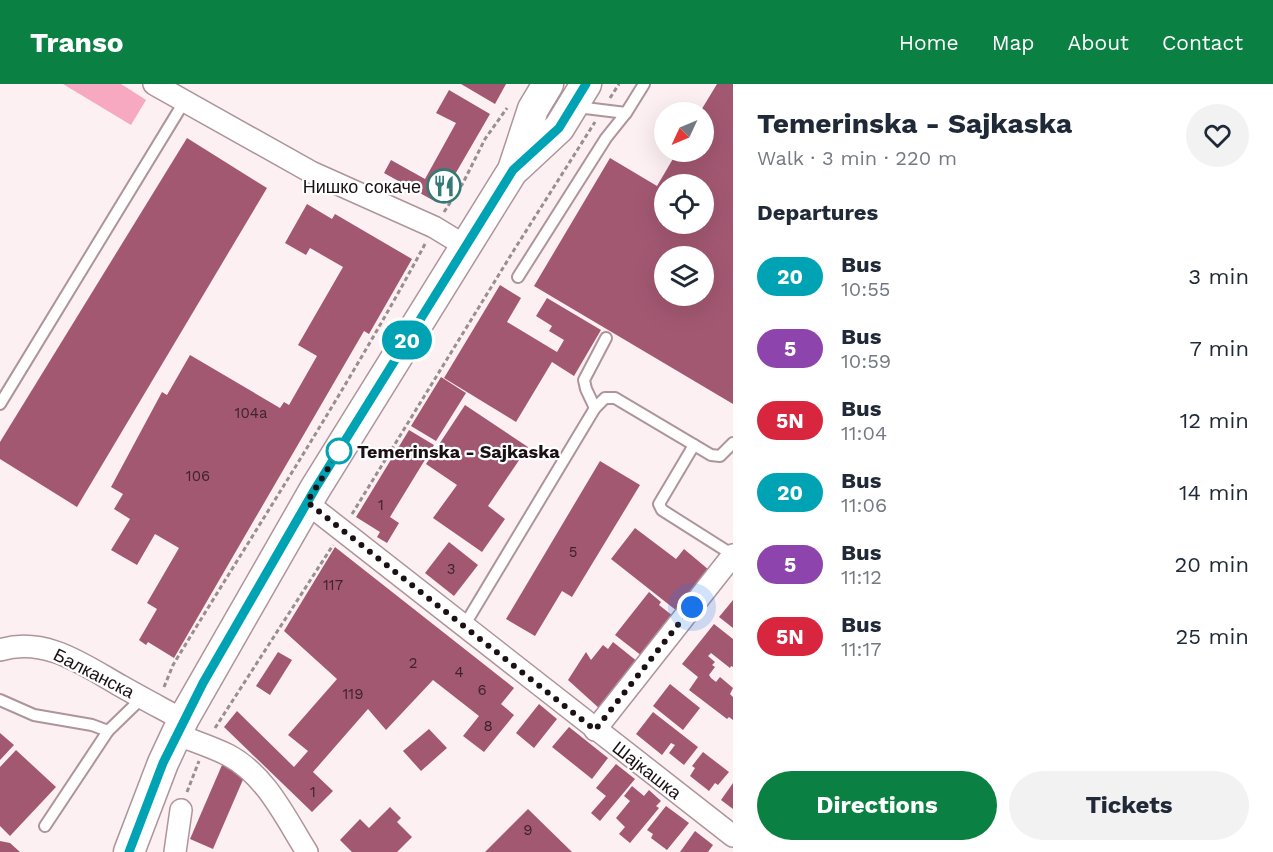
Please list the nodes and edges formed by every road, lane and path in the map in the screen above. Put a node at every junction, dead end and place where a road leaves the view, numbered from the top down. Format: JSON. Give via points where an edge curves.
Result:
{"nodes":[{"id":1,"x":154,"y":84,"type":"edge"},
{"id":2,"x":548,"y":84,"type":"edge"},
{"id":3,"x":619,"y":84,"type":"edge"},
{"id":4,"x":644,"y":84,"type":"edge"},
{"id":5,"x":587,"y":100,"type":"edge"},
{"id":6,"x":184,"y":102,"type":"junction"},
{"id":7,"x":510,"y":102,"type":"dead end"},
{"id":8,"x":626,"y":113,"type":"junction"},
{"id":9,"x":513,"y":170,"type":"junction"},
{"id":10,"x":434,"y":227,"type":"junction"},
{"id":11,"x":467,"y":247,"type":"junction"},
{"id":12,"x":518,"y":277,"type":"dead end"},
{"id":13,"x":606,"y":338,"type":"dead end"},
{"id":14,"x":0,"y":404,"type":"edge"},
{"id":15,"x":595,"y":408,"type":"junction"},
{"id":16,"x":733,"y":443,"type":"edge"},
{"id":17,"x":694,"y":445,"type":"junction"},
{"id":18,"x":307,"y":502,"type":"junction"},
{"id":19,"x":342,"y":531,"type":"junction"},
{"id":20,"x":733,"y":555,"type":"edge"},
{"id":21,"x":464,"y":626,"type":"junction"},
{"id":22,"x":0,"y":650,"type":"edge"},
{"id":23,"x":0,"y":700,"type":"edge"},
{"id":24,"x":165,"y":715,"type":"junction"},
{"id":25,"x":595,"y":730,"type":"junction"},
{"id":26,"x":108,"y":731,"type":"junction"},
{"id":27,"x":205,"y":746,"type":"junction"},
{"id":28,"x":180,"y":810,"type":"joint"},
{"id":29,"x":45,"y":826,"type":"dead end"},
{"id":30,"x":733,"y":836,"type":"edge"},
{"id":31,"x":129,"y":852,"type":"edge"},
{"id":32,"x":175,"y":852,"type":"edge"},
{"id":33,"x":307,"y":852,"type":"edge"}],
"edges":[{"from":1,"to":6,"type":"street"},
{"from":2,"to":9,"type":"main road","via":[[533,109]]},
{"from":3,"to":5,"type":"path"},
{"from":4,"to":8,"type":"lane"},
{"from":5,"to":8,"type":"lane"},
{"from":5,"to":9,"type":"main road"},
{"from":5,"to":19,"type":"path","via":[[514,250]]},
{"from":6,"to":10,"type":"street","via":[[311,172]]},
{"from":6,"to":14,"type":"lane"},
{"from":7,"to":10,"type":"path"},
{"from":8,"to":12,"type":"lane"},
{"from":9,"to":11,"type":"main road"},
{"from":10,"to":11,"type":"street"},
{"from":10,"to":24,"type":"path","via":[[314,438],[173,665],[165,684]]},
{"from":11,"to":18,"type":"main road"},
{"from":13,"to":15,"type":"lane","via":[[584,380]]},
{"from":15,"to":17,"type":"lane","via":[[605,398],[615,398]]},
{"from":15,"to":21,"type":"lane"},
{"from":16,"to":17,"type":"lane","via":[[720,456]]},
{"from":17,"to":20,"type":"lane","via":[[659,504],[662,510]]},
{"from":18,"to":19,"type":"street","name":"Шајкашка"},
{"from":18,"to":24,"type":"main road"},
{"from":19,"to":21,"type":"street","name":"Шајкашка"},
{"from":19,"to":27,"type":"path"},
{"from":20,"to":25,"type":"street"},
{"from":21,"to":25,"type":"street","name":"Шајкашка"},
{"from":22,"to":24,"type":"street","name":"Балканска","via":[[29,645],[71,657]]},
{"from":23,"to":26,"type":"lane","via":[[34,715]]},
{"from":24,"to":26,"type":"lane"},
{"from":24,"to":27,"type":"street","name":"Балканска"},
{"from":24,"to":31,"type":"main road","via":[[163,763]]},
{"from":25,"to":30,"type":"street","name":"Шајкашка"},
{"from":26,"to":29,"type":"lane"},
{"from":27,"to":28,"type":"path"},
{"from":27,"to":33,"type":"street","name":"Балканска","via":[[228,755],[253,772]]},
{"from":28,"to":32,"type":"street"}]}
